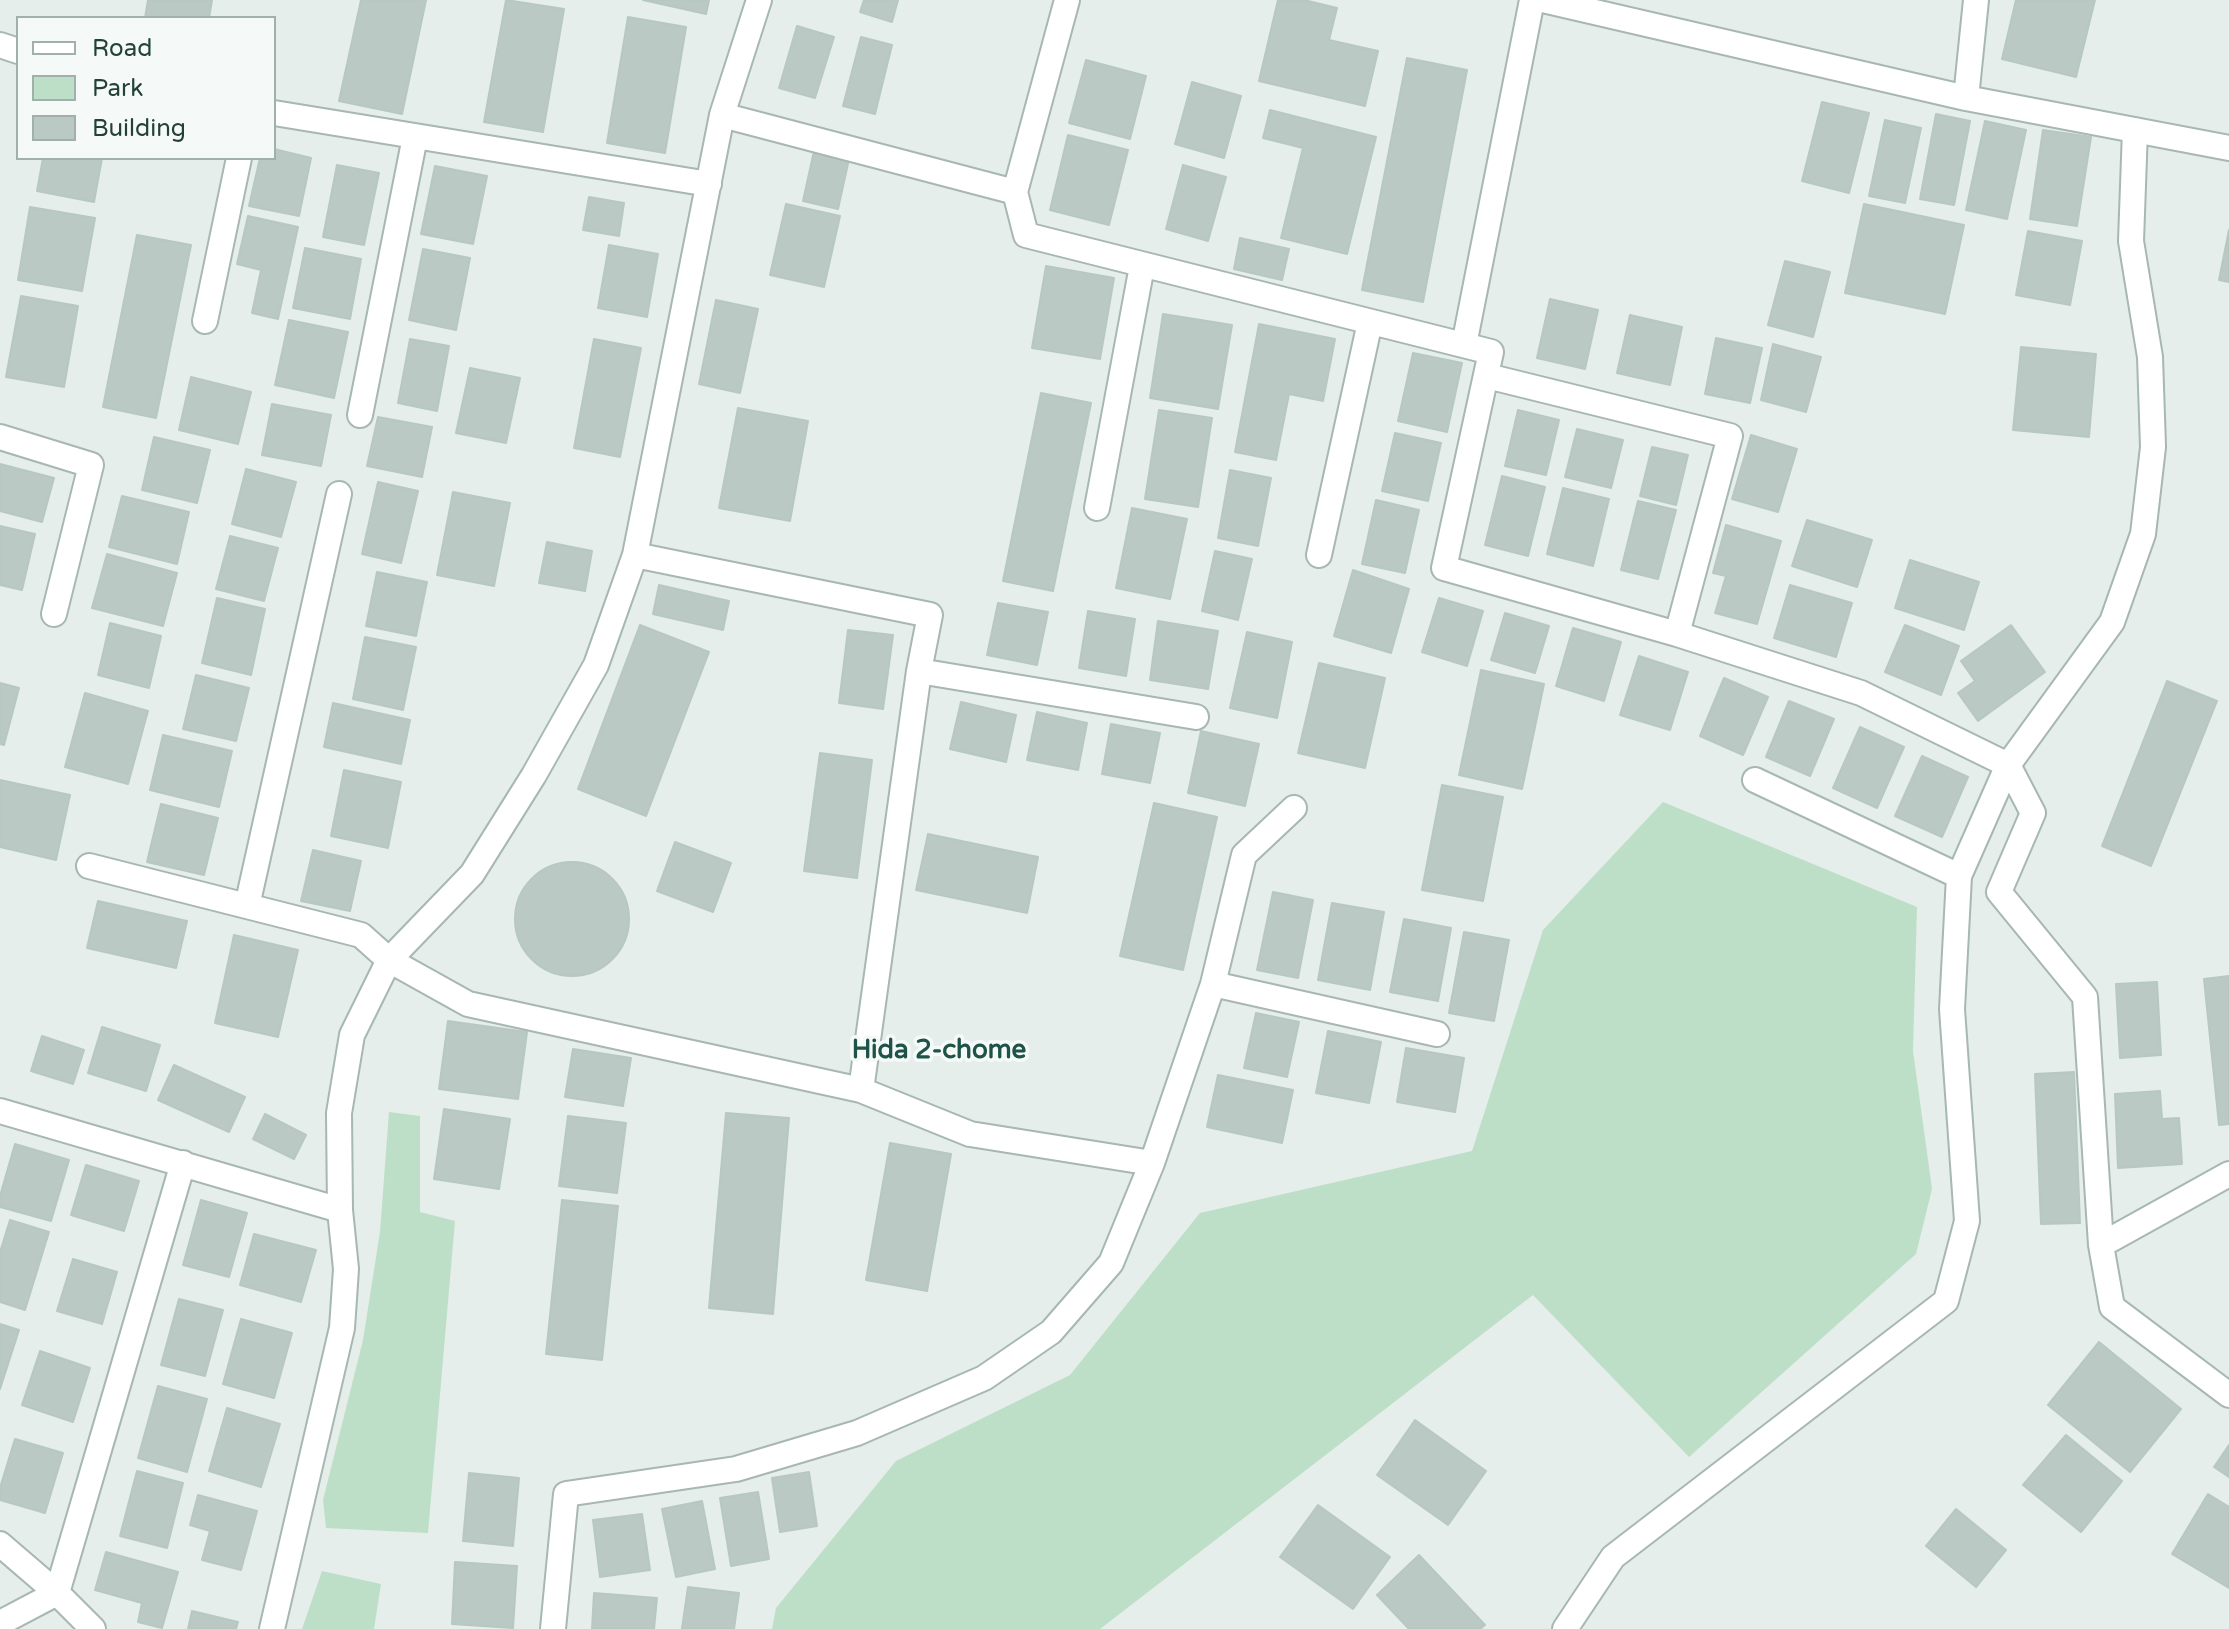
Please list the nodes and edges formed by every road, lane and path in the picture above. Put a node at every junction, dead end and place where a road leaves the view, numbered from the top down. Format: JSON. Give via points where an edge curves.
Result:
{"nodes":[{"id":1,"x":759,"y":0,"type":"edge"},
{"id":2,"x":1067,"y":0,"type":"edge"},
{"id":3,"x":1532,"y":0,"type":"edge"},
{"id":4,"x":1543,"y":0,"type":"edge"},
{"id":5,"x":1976,"y":0,"type":"edge"},
{"id":6,"x":1966,"y":98,"type":"junction"},
{"id":7,"x":276,"y":113,"type":"edge"},
{"id":8,"x":722,"y":115,"type":"junction"},
{"id":9,"x":2135,"y":130,"type":"junction"},
{"id":10,"x":415,"y":137,"type":"junction"},
{"id":11,"x":2229,"y":148,"type":"edge"},
{"id":12,"x":239,"y":160,"type":"edge"},
{"id":13,"x":709,"y":184,"type":"junction"},
{"id":14,"x":1015,"y":192,"type":"junction"},
{"id":15,"x":1142,"y":266,"type":"junction"},
{"id":16,"x":205,"y":321,"type":"dead end"},
{"id":17,"x":1370,"y":322,"type":"junction"},
{"id":18,"x":1464,"y":345,"type":"junction"},
{"id":19,"x":1487,"y":376,"type":"junction"},
{"id":20,"x":360,"y":415,"type":"dead end"},
{"id":21,"x":0,"y":437,"type":"edge"},
{"id":22,"x":339,"y":494,"type":"dead end"},
{"id":23,"x":1097,"y":508,"type":"dead end"},
{"id":24,"x":635,"y":555,"type":"junction"},
{"id":25,"x":1319,"y":555,"type":"dead end"},
{"id":26,"x":54,"y":614,"type":"dead end"},
{"id":27,"x":1677,"y":634,"type":"junction"},
{"id":28,"x":919,"y":671,"type":"junction"},
{"id":29,"x":1196,"y":717,"type":"dead end"},
{"id":30,"x":2008,"y":765,"type":"junction"},
{"id":31,"x":1755,"y":780,"type":"dead end"},
{"id":32,"x":1294,"y":808,"type":"dead end"},
{"id":33,"x":89,"y":866,"type":"dead end"},
{"id":34,"x":1959,"y":876,"type":"junction"},
{"id":35,"x":247,"y":906,"type":"junction"},
{"id":36,"x":389,"y":960,"type":"junction"},
{"id":37,"x":1213,"y":984,"type":"junction"},
{"id":38,"x":1437,"y":1034,"type":"dead end"},
{"id":39,"x":861,"y":1090,"type":"junction"},
{"id":40,"x":0,"y":1111,"type":"edge"},
{"id":41,"x":183,"y":1163,"type":"junction"},
{"id":42,"x":1152,"y":1163,"type":"junction"},
{"id":43,"x":2229,"y":1174,"type":"edge"},
{"id":44,"x":340,"y":1210,"type":"junction"},
{"id":45,"x":2101,"y":1245,"type":"junction"},
{"id":46,"x":2229,"y":1395,"type":"edge"},
{"id":47,"x":0,"y":1544,"type":"edge"},
{"id":48,"x":57,"y":1593,"type":"junction"},
{"id":49,"x":0,"y":1623,"type":"edge"},
{"id":50,"x":93,"y":1629,"type":"edge"},
{"id":51,"x":272,"y":1629,"type":"edge"},
{"id":52,"x":553,"y":1629,"type":"edge"},
{"id":53,"x":1565,"y":1629,"type":"edge"}],
"edges":[{"from":1,"to":8,"type":"street"},
{"from":2,"to":14,"type":"street"},
{"from":3,"to":18,"type":"street"},
{"from":4,"to":6,"type":"street"},
{"from":5,"to":6,"type":"street"},
{"from":6,"to":9,"type":"street"},
{"from":7,"to":10,"type":"street"},
{"from":8,"to":13,"type":"street"},
{"from":8,"to":14,"type":"street"},
{"from":9,"to":11,"type":"street"},
{"from":9,"to":30,"type":"street","via":[[2131,241],[2150,357],[2153,447],[2143,534],[2112,622]]},
{"from":10,"to":13,"type":"street"},
{"from":10,"to":20,"type":"street"},
{"from":12,"to":16,"type":"street"},
{"from":13,"to":24,"type":"street"},
{"from":14,"to":15,"type":"street","via":[[1026,235]]},
{"from":15,"to":17,"type":"street"},
{"from":15,"to":23,"type":"street"},
{"from":17,"to":18,"type":"street"},
{"from":17,"to":25,"type":"street"},
{"from":18,"to":19,"type":"street","via":[[1491,352]]},
{"from":19,"to":27,"type":"street","via":[[1444,568]]},
{"from":19,"to":27,"type":"street","via":[[1730,436]]},
{"from":21,"to":26,"type":"street","via":[[91,465]]},
{"from":22,"to":35,"type":"street"},
{"from":24,"to":28,"type":"street","via":[[930,615]]},
{"from":24,"to":36,"type":"street","via":[[596,665],[534,775],[472,874]]},
{"from":27,"to":30,"type":"street","via":[[1861,693]]},
{"from":28,"to":29,"type":"street"},
{"from":28,"to":39,"type":"street"},
{"from":30,"to":34,"type":"street"},
{"from":30,"to":45,"type":"street","via":[[2033,813],[1999,892],[2085,997]]},
{"from":31,"to":34,"type":"street"},
{"from":32,"to":37,"type":"street","via":[[1244,855]]},
{"from":33,"to":35,"type":"street"},
{"from":34,"to":53,"type":"street","via":[[1952,1009],[1967,1221],[1946,1301],[1613,1557]]},
{"from":35,"to":36,"type":"street","via":[[361,935]]},
{"from":36,"to":39,"type":"street","via":[[468,1004]]},
{"from":36,"to":44,"type":"street","via":[[352,1035],[339,1113]]},
{"from":37,"to":38,"type":"street"},
{"from":37,"to":42,"type":"street"},
{"from":39,"to":42,"type":"street","via":[[970,1134]]},
{"from":40,"to":41,"type":"street"},
{"from":41,"to":44,"type":"street"},
{"from":41,"to":48,"type":"street"},
{"from":42,"to":52,"type":"street","via":[[1111,1263],[1051,1332],[984,1378],[857,1433],[736,1469],[566,1494]]},
{"from":43,"to":45,"type":"street"},
{"from":44,"to":51,"type":"street","via":[[346,1269],[342,1328]]},
{"from":45,"to":46,"type":"street","via":[[2112,1307]]},
{"from":47,"to":48,"type":"street"},
{"from":48,"to":49,"type":"street"},
{"from":48,"to":50,"type":"street"}]}
